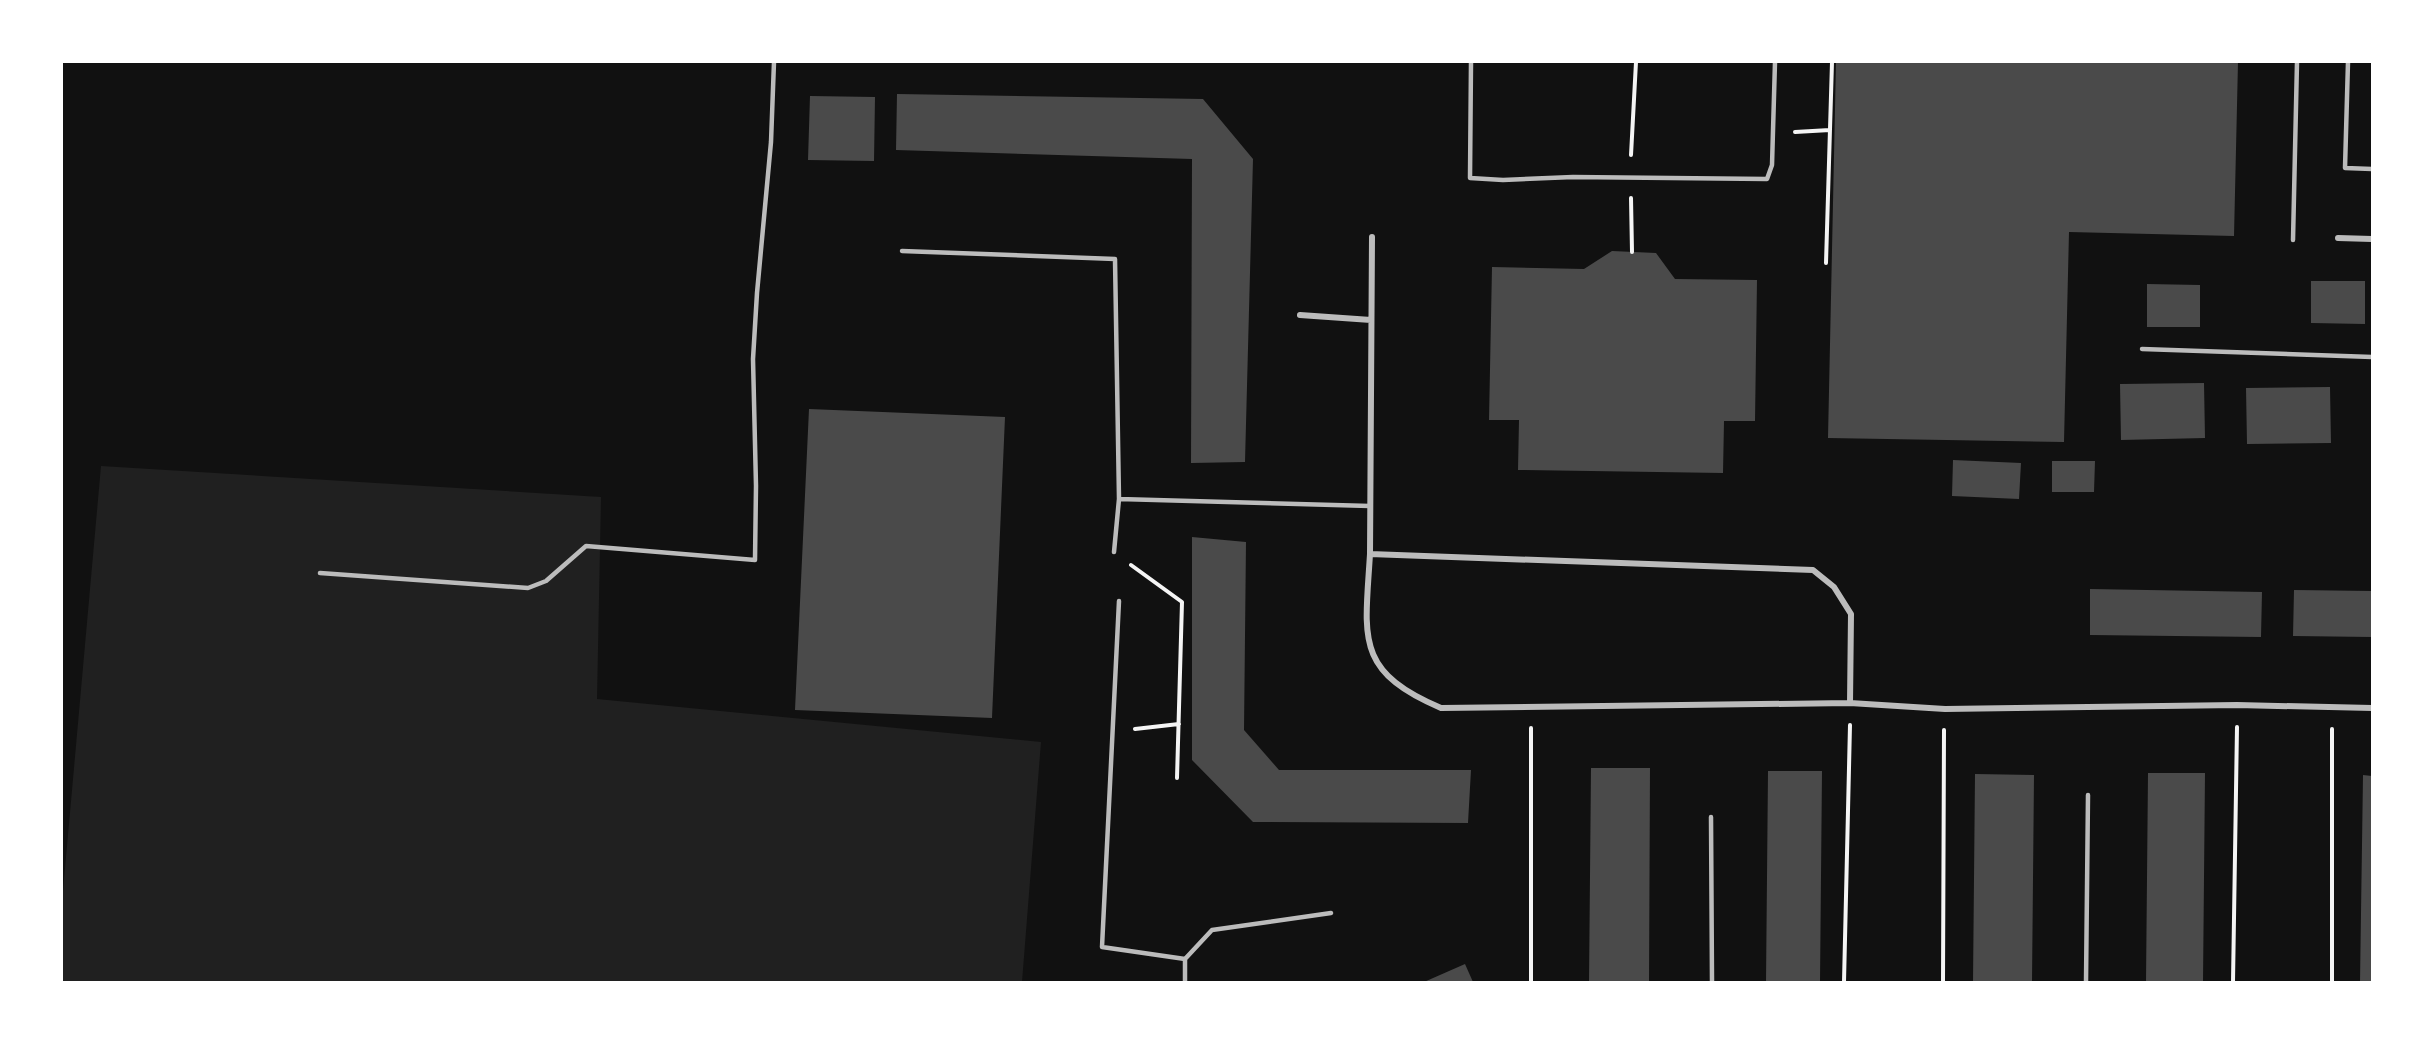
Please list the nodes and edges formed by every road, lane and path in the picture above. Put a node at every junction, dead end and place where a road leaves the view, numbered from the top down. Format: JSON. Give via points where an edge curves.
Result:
{"nodes":[{"id":1,"x":774,"y":62,"type":"edge"},
{"id":2,"x":1471,"y":62,"type":"edge"},
{"id":3,"x":1775,"y":62,"type":"edge"},
{"id":4,"x":1832,"y":62,"type":"edge"},
{"id":5,"x":2297,"y":62,"type":"edge"},
{"id":6,"x":2348,"y":62,"type":"edge"},
{"id":7,"x":1830,"y":130,"type":"junction"},
{"id":8,"x":1773,"y":133,"type":"junction"},
{"id":9,"x":2373,"y":168,"type":"edge"},
{"id":10,"x":1372,"y":237,"type":"dead end"},
{"id":11,"x":2338,"y":238,"type":"dead end"},
{"id":12,"x":2373,"y":239,"type":"edge"},
{"id":13,"x":2293,"y":240,"type":"dead end"},
{"id":14,"x":902,"y":251,"type":"dead end"},
{"id":15,"x":1826,"y":263,"type":"dead end"},
{"id":16,"x":1300,"y":315,"type":"dead end"},
{"id":17,"x":1371,"y":320,"type":"junction"},
{"id":18,"x":2142,"y":349,"type":"dead end"},
{"id":19,"x":2373,"y":357,"type":"edge"},
{"id":20,"x":1119,"y":499,"type":"junction"},
{"id":21,"x":1370,"y":506,"type":"junction"},
{"id":22,"x":1114,"y":552,"type":"joint"},
{"id":23,"x":1370,"y":554,"type":"junction"},
{"id":24,"x":320,"y":573,"type":"dead end"},
{"id":25,"x":1119,"y":601,"type":"dead end"},
{"id":26,"x":1850,"y":703,"type":"junction"},
{"id":27,"x":2237,"y":705,"type":"junction"},
{"id":28,"x":1531,"y":707,"type":"junction"},
{"id":29,"x":1945,"y":708,"type":"junction"},
{"id":30,"x":2332,"y":708,"type":"junction"},
{"id":31,"x":2373,"y":708,"type":"edge"},
{"id":32,"x":1179,"y":724,"type":"junction"},
{"id":33,"x":1113,"y":732,"type":"junction"},
{"id":34,"x":1177,"y":778,"type":"dead end"},
{"id":35,"x":2088,"y":795,"type":"dead end"},
{"id":36,"x":1711,"y":817,"type":"dead end"},
{"id":37,"x":1331,"y":913,"type":"dead end"},
{"id":38,"x":1185,"y":958,"type":"junction"},
{"id":39,"x":1185,"y":982,"type":"edge"},
{"id":40,"x":1531,"y":982,"type":"edge"},
{"id":41,"x":1712,"y":982,"type":"edge"},
{"id":42,"x":1844,"y":982,"type":"edge"},
{"id":43,"x":1943,"y":982,"type":"edge"},
{"id":44,"x":2086,"y":982,"type":"edge"},
{"id":45,"x":2233,"y":982,"type":"edge"},
{"id":46,"x":2332,"y":982,"type":"edge"}],
"edges":[{"from":1,"to":24,"type":"lane","via":[[753,360],[755,560],[586,546],[546,581],[528,588]]},
{"from":2,"to":8,"type":"lane","via":[[1470,178],[1767,179],[1772,165]]},
{"from":3,"to":8,"type":"lane"},
{"from":4,"to":7,"type":"path"},
{"from":5,"to":13,"type":"lane"},
{"from":6,"to":9,"type":"lane","via":[[2345,168]]},
{"from":7,"to":8,"type":"path"},
{"from":7,"to":15,"type":"path"},
{"from":10,"to":17,"type":"street"},
{"from":11,"to":12,"type":"street"},
{"from":14,"to":20,"type":"lane","via":[[1115,259]]},
{"from":16,"to":17,"type":"street"},
{"from":17,"to":21,"type":"street"},
{"from":18,"to":19,"type":"lane"},
{"from":20,"to":21,"type":"lane"},
{"from":20,"to":22,"type":"lane"},
{"from":21,"to":23,"type":"street"},
{"from":22,"to":32,"type":"path","via":[[1182,602]]},
{"from":23,"to":26,"type":"street","via":[[1813,570],[1834,587],[1851,614]]},
{"from":23,"to":28,"type":"street","via":[[1366,621],[1371,652],[1387,677],[1412,696],[1441,708]]},
{"from":25,"to":33,"type":"lane"},
{"from":26,"to":28,"type":"street"},
{"from":26,"to":29,"type":"street"},
{"from":26,"to":42,"type":"path"},
{"from":27,"to":29,"type":"street"},
{"from":27,"to":30,"type":"street"},
{"from":27,"to":45,"type":"path"},
{"from":28,"to":40,"type":"path"},
{"from":29,"to":43,"type":"path"},
{"from":30,"to":31,"type":"street"},
{"from":30,"to":46,"type":"path"},
{"from":32,"to":33,"type":"path"},
{"from":32,"to":34,"type":"path"},
{"from":33,"to":38,"type":"lane","via":[[1102,947]]},
{"from":35,"to":44,"type":"lane"},
{"from":36,"to":41,"type":"lane"},
{"from":37,"to":38,"type":"lane","via":[[1212,930]]},
{"from":38,"to":39,"type":"lane"}]}
